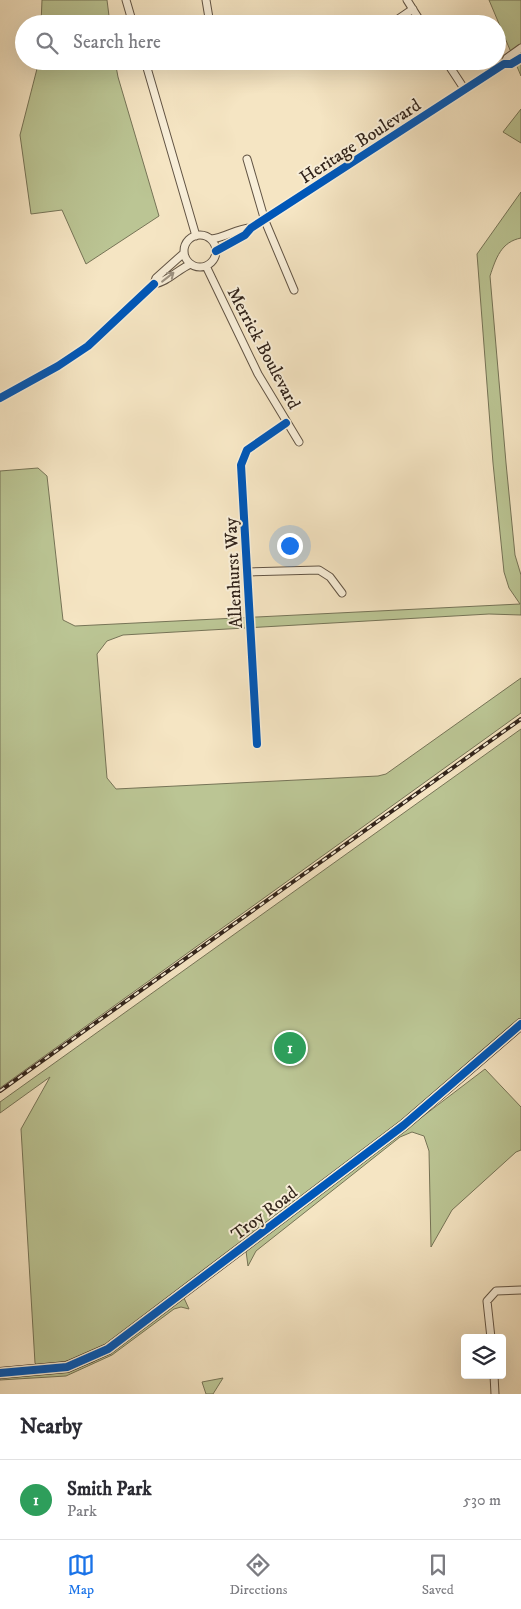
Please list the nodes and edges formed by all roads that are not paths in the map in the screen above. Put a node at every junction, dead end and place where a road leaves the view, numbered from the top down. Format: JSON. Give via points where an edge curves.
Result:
{"nodes":[{"id":1,"x":126,"y":0,"type":"edge"},
{"id":2,"x":206,"y":0,"type":"edge"},
{"id":3,"x":407,"y":0,"type":"edge"},
{"id":4,"x":412,"y":9,"type":"junction"},
{"id":5,"x":130,"y":15,"type":"edge"},
{"id":6,"x":208,"y":15,"type":"edge"},
{"id":7,"x":404,"y":15,"type":"edge"},
{"id":8,"x":416,"y":15,"type":"edge"},
{"id":9,"x":521,"y":48,"type":"edge"},
{"id":10,"x":521,"y":58,"type":"edge"},
{"id":11,"x":506,"y":60,"type":"edge"},
{"id":12,"x":506,"y":64,"type":"edge"},
{"id":13,"x":148,"y":70,"type":"edge"},
{"id":14,"x":452,"y":70,"type":"edge"},
{"id":15,"x":495,"y":70,"type":"edge"},
{"id":16,"x":465,"y":90,"type":"junction"},
{"id":17,"x":247,"y":159,"type":"dead end"},
{"id":18,"x":265,"y":221,"type":"junction"},
{"id":19,"x":252,"y":228,"type":"junction"},
{"id":20,"x":196,"y":236,"type":"junction"},
{"id":21,"x":210,"y":239,"type":"junction"},
{"id":22,"x":216,"y":251,"type":"junction"},
{"id":23,"x":184,"y":253,"type":"junction"},
{"id":24,"x":191,"y":264,"type":"junction"},
{"id":25,"x":206,"y":266,"type":"junction"},
{"id":26,"x":154,"y":284,"type":"junction"},
{"id":27,"x":294,"y":290,"type":"dead end"},
{"id":28,"x":0,"y":398,"type":"edge"},
{"id":29,"x":286,"y":423,"type":"junction"},
{"id":30,"x":299,"y":442,"type":"dead end"},
{"id":31,"x":248,"y":572,"type":"junction"},
{"id":32,"x":342,"y":593,"type":"dead end"},
{"id":33,"x":256,"y":744,"type":"dead end"},
{"id":34,"x":521,"y":1024,"type":"edge"},
{"id":35,"x":521,"y":1290,"type":"edge"},
{"id":36,"x":490,"y":1334,"type":"edge"},
{"id":37,"x":0,"y":1373,"type":"edge"},
{"id":38,"x":494,"y":1379,"type":"edge"},
{"id":39,"x":496,"y":1394,"type":"edge"}],
"edges":[{"from":1,"to":5,"type":"street"},
{"from":2,"to":6,"type":"street"},
{"from":3,"to":4,"type":"street"},
{"from":4,"to":7,"type":"street"},
{"from":4,"to":8,"type":"street"},
{"from":9,"to":11,"type":"street","name":"Heritage Boulevard"},
{"from":10,"to":12,"type":"street","name":"Heritage Boulevard"},
{"from":13,"to":20,"type":"street"},
{"from":14,"to":16,"type":"street"},
{"from":15,"to":16,"type":"street","name":"Heritage Boulevard"},
{"from":16,"to":18,"type":"street","name":"Heritage Boulevard"},
{"from":17,"to":18,"type":"street"},
{"from":18,"to":19,"type":"street","name":"Heritage Boulevard"},
{"from":18,"to":27,"type":"street"},
{"from":19,"to":21,"type":"street","name":"Heritage Boulevard"},
{"from":19,"to":22,"type":"street","name":"Heritage Boulevard"},
{"from":20,"to":21,"type":"street"},
{"from":20,"to":23,"type":"street","via":[[187,242]]},
{"from":21,"to":22,"type":"street"},
{"from":22,"to":25,"type":"street","via":[[215,258]]},
{"from":23,"to":24,"type":"street"},
{"from":23,"to":26,"type":"street","via":[[156,278]]},
{"from":24,"to":25,"type":"street"},
{"from":26,"to":24,"type":"street","one_way":true},
{"from":25,"to":29,"type":"street","name":"Merrick Boulevard","via":[[258,374]]},
{"from":26,"to":28,"type":"street","via":[[88,346]]},
{"from":29,"to":30,"type":"street","name":"Merrick Boulevard"},
{"from":29,"to":31,"type":"street","name":"Allenhurst Way","via":[[254,444],[243,456]]},
{"from":31,"to":32,"type":"street","via":[[319,570],[330,577]]},
{"from":31,"to":33,"type":"street","name":"Allenhurst Way"},
{"from":34,"to":37,"type":"street","name":"Troy Road","via":[[404,1125],[108,1349],[67,1367]]},
{"from":35,"to":36,"type":"street","via":[[496,1291],[487,1301]]},
{"from":38,"to":39,"type":"street"}]}
